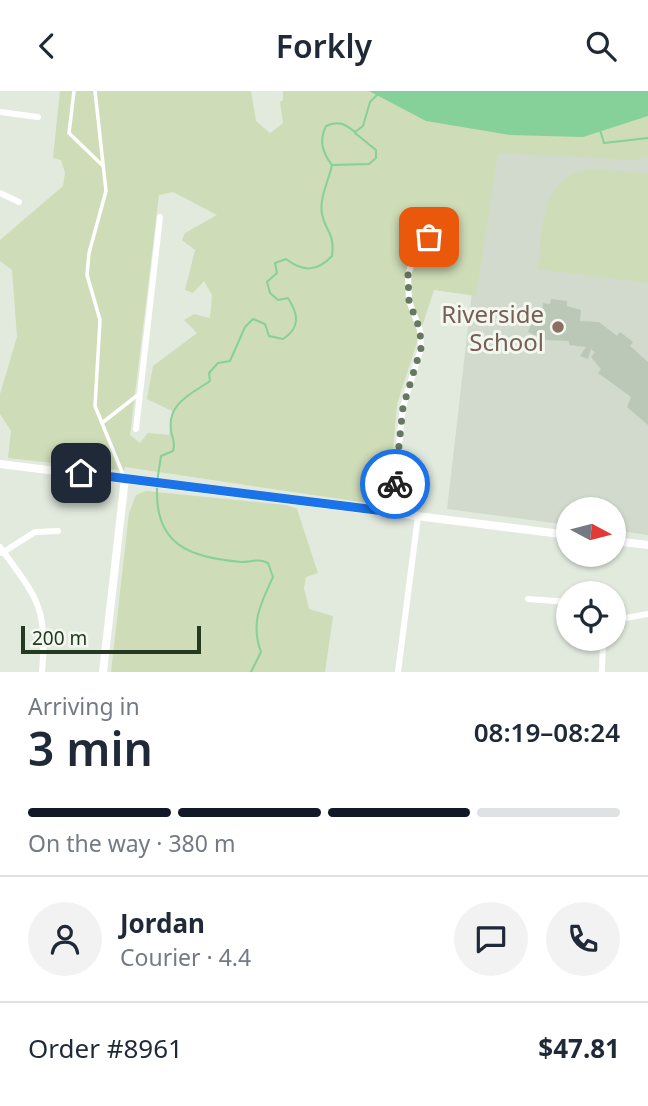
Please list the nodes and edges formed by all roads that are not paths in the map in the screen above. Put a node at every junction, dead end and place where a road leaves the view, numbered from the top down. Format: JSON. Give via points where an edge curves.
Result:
{"nodes":[{"id":1,"x":74,"y":91,"type":"edge"},
{"id":2,"x":95,"y":91,"type":"edge"},
{"id":3,"x":0,"y":112,"type":"edge"},
{"id":4,"x":38,"y":117,"type":"dead end"},
{"id":5,"x":102,"y":165,"type":"junction"},
{"id":6,"x":0,"y":193,"type":"edge"},
{"id":7,"x":19,"y":202,"type":"dead end"},
{"id":8,"x":160,"y":217,"type":"dead end"},
{"id":9,"x":429,"y":237,"type":"dead end"},
{"id":10,"x":140,"y":393,"type":"junction"},
{"id":11,"x":102,"y":423,"type":"junction"},
{"id":12,"x":136,"y":429,"type":"dead end"},
{"id":13,"x":0,"y":464,"type":"edge"},
{"id":14,"x":125,"y":478,"type":"junction"},
{"id":15,"x":392,"y":512,"type":"junction"},
{"id":16,"x":418,"y":516,"type":"junction"},
{"id":17,"x":58,"y":531,"type":"dead end"},
{"id":18,"x":556,"y":533,"type":"edge"},
{"id":19,"x":626,"y":542,"type":"edge"},
{"id":20,"x":648,"y":545,"type":"edge"},
{"id":21,"x":1,"y":551,"type":"edge"},
{"id":22,"x":528,"y":599,"type":"dead end"},
{"id":23,"x":556,"y":601,"type":"edge"},
{"id":24,"x":648,"y":614,"type":"edge"},
{"id":25,"x":626,"y":618,"type":"edge"},
{"id":26,"x":603,"y":651,"type":"edge"},
{"id":27,"x":42,"y":672,"type":"edge"},
{"id":28,"x":103,"y":672,"type":"edge"},
{"id":29,"x":398,"y":672,"type":"edge"},
{"id":30,"x":603,"y":672,"type":"edge"}],
"edges":[{"from":1,"to":5,"type":"lane","via":[[69,133]]},
{"from":2,"to":5,"type":"lane"},
{"from":3,"to":4,"type":"street"},
{"from":5,"to":11,"type":"lane","via":[[106,191],[87,275],[100,320],[94,391]]},
{"from":6,"to":7,"type":"street"},
{"from":8,"to":10,"type":"street"},
{"from":9,"to":15,"type":"street","via":[[408,275],[409,301],[421,348],[403,407]]},
{"from":10,"to":11,"type":"lane"},
{"from":10,"to":12,"type":"street"},
{"from":11,"to":14,"type":"lane"},
{"from":13,"to":14,"type":"street"},
{"from":14,"to":15,"type":"street"},
{"from":14,"to":28,"type":"street"},
{"from":15,"to":16,"type":"street"},
{"from":16,"to":18,"type":"street"},
{"from":16,"to":29,"type":"street"},
{"from":17,"to":21,"type":"street","via":[[35,532]]},
{"from":19,"to":20,"type":"street"},
{"from":21,"to":27,"type":"street","via":[[41,609],[46,635]]},
{"from":22,"to":23,"type":"street"},
{"from":24,"to":25,"type":"street"},
{"from":26,"to":30,"type":"street"}]}
